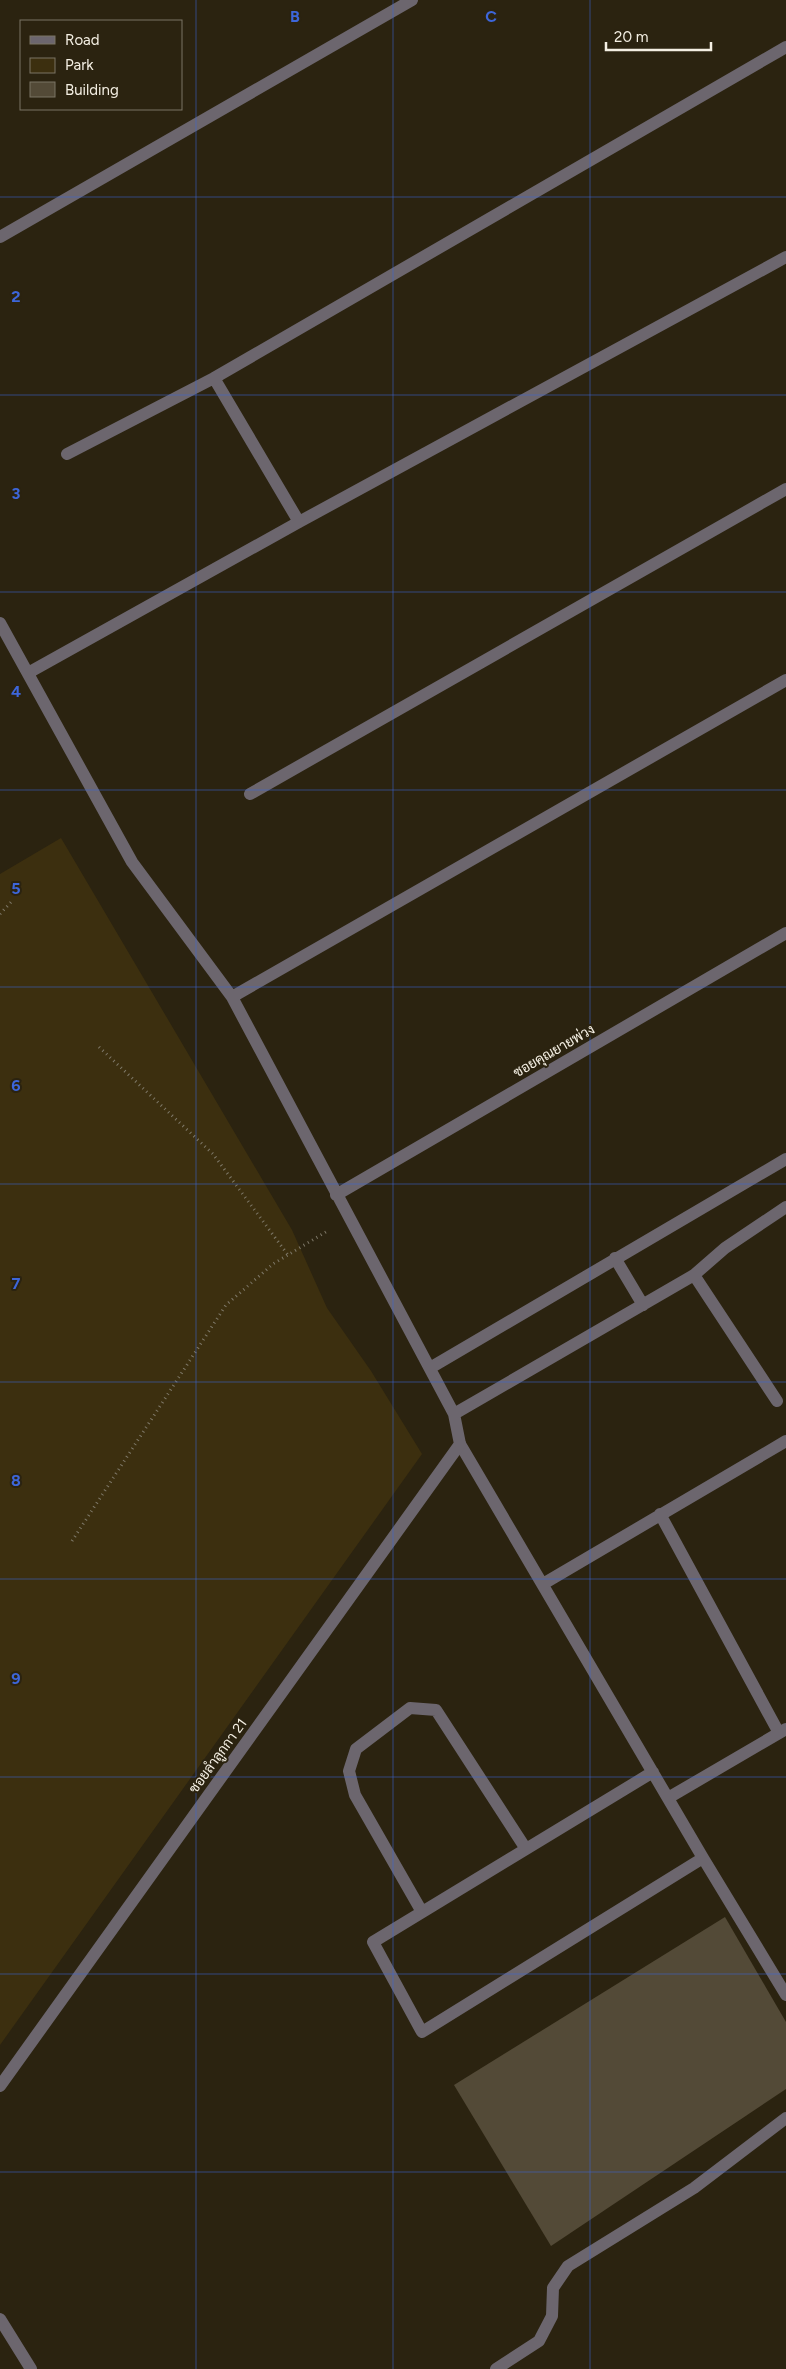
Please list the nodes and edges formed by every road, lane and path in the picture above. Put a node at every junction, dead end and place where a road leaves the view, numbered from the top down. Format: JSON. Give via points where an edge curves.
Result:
{"nodes":[{"id":1,"x":412,"y":0,"type":"edge"},
{"id":2,"x":786,"y":48,"type":"edge"},
{"id":3,"x":0,"y":236,"type":"edge"},
{"id":4,"x":786,"y":258,"type":"edge"},
{"id":5,"x":214,"y":378,"type":"junction"},
{"id":6,"x":67,"y":454,"type":"dead end"},
{"id":7,"x":786,"y":490,"type":"edge"},
{"id":8,"x":299,"y":522,"type":"junction"},
{"id":9,"x":0,"y":623,"type":"edge"},
{"id":10,"x":28,"y":673,"type":"junction"},
{"id":11,"x":786,"y":680,"type":"edge"},
{"id":12,"x":250,"y":794,"type":"dead end"},
{"id":13,"x":13,"y":900,"type":"dead end"},
{"id":14,"x":0,"y":914,"type":"edge"},
{"id":15,"x":786,"y":933,"type":"edge"},
{"id":16,"x":232,"y":997,"type":"junction"},
{"id":17,"x":99,"y":1047,"type":"dead end"},
{"id":18,"x":786,"y":1159,"type":"edge"},
{"id":19,"x":336,"y":1195,"type":"junction"},
{"id":20,"x":786,"y":1207,"type":"edge"},
{"id":21,"x":349,"y":1218,"type":"junction"},
{"id":22,"x":288,"y":1255,"type":"junction"},
{"id":23,"x":615,"y":1258,"type":"junction"},
{"id":24,"x":694,"y":1275,"type":"junction"},
{"id":25,"x":643,"y":1305,"type":"junction"},
{"id":26,"x":430,"y":1368,"type":"junction"},
{"id":27,"x":777,"y":1401,"type":"dead end"},
{"id":28,"x":454,"y":1414,"type":"junction"},
{"id":29,"x":786,"y":1441,"type":"edge"},
{"id":30,"x":460,"y":1444,"type":"junction"},
{"id":31,"x":660,"y":1514,"type":"junction"},
{"id":32,"x":72,"y":1541,"type":"dead end"},
{"id":33,"x":543,"y":1584,"type":"junction"},
{"id":34,"x":783,"y":1731,"type":"edge"},
{"id":35,"x":653,"y":1772,"type":"junction"},
{"id":36,"x":668,"y":1798,"type":"junction"},
{"id":37,"x":526,"y":1849,"type":"junction"},
{"id":38,"x":703,"y":1858,"type":"junction"},
{"id":39,"x":422,"y":1912,"type":"junction"},
{"id":40,"x":786,"y":1995,"type":"edge"},
{"id":41,"x":0,"y":2086,"type":"edge"},
{"id":42,"x":786,"y":2118,"type":"edge"},
{"id":43,"x":0,"y":2319,"type":"edge"},
{"id":44,"x":31,"y":2369,"type":"edge"},
{"id":45,"x":496,"y":2369,"type":"edge"}],
"edges":[{"from":1,"to":3,"type":"street"},
{"from":2,"to":5,"type":"street"},
{"from":4,"to":8,"type":"street"},
{"from":5,"to":6,"type":"street"},
{"from":5,"to":8,"type":"street"},
{"from":7,"to":12,"type":"street"},
{"from":8,"to":10,"type":"street"},
{"from":9,"to":10,"type":"street"},
{"from":10,"to":16,"type":"street","via":[[132,862]]},
{"from":11,"to":16,"type":"street"},
{"from":13,"to":14,"type":"path"},
{"from":15,"to":19,"type":"street","name":"ซอยคุณยายพ่วง"},
{"from":16,"to":19,"type":"street"},
{"from":17,"to":22,"type":"path","via":[[213,1154]]},
{"from":18,"to":23,"type":"street"},
{"from":19,"to":21,"type":"street"},
{"from":20,"to":24,"type":"street","via":[[725,1248]]},
{"from":21,"to":22,"type":"path"},
{"from":21,"to":26,"type":"street"},
{"from":22,"to":32,"type":"path","via":[[226,1305]]},
{"from":23,"to":25,"type":"street"},
{"from":23,"to":26,"type":"street"},
{"from":24,"to":25,"type":"street"},
{"from":24,"to":27,"type":"street"},
{"from":25,"to":28,"type":"street"},
{"from":26,"to":28,"type":"street"},
{"from":28,"to":30,"type":"street"},
{"from":29,"to":31,"type":"street"},
{"from":30,"to":33,"type":"street"},
{"from":30,"to":41,"type":"street","name":"ซอยลำลูกกา 21"},
{"from":31,"to":33,"type":"street"},
{"from":31,"to":34,"type":"street"},
{"from":33,"to":35,"type":"street"},
{"from":34,"to":36,"type":"street"},
{"from":35,"to":36,"type":"street"},
{"from":35,"to":37,"type":"street"},
{"from":36,"to":38,"type":"street"},
{"from":37,"to":39,"type":"street"},
{"from":37,"to":39,"type":"street","via":[[436,1710],[410,1708],[356,1749],[348,1771],[355,1795]]},
{"from":38,"to":39,"type":"street","via":[[422,2032],[373,1942]]},
{"from":38,"to":40,"type":"street"},
{"from":42,"to":45,"type":"street","via":[[694,2188],[568,2266],[553,2288],[552,2316],[539,2341]]},
{"from":43,"to":44,"type":"street"}]}
